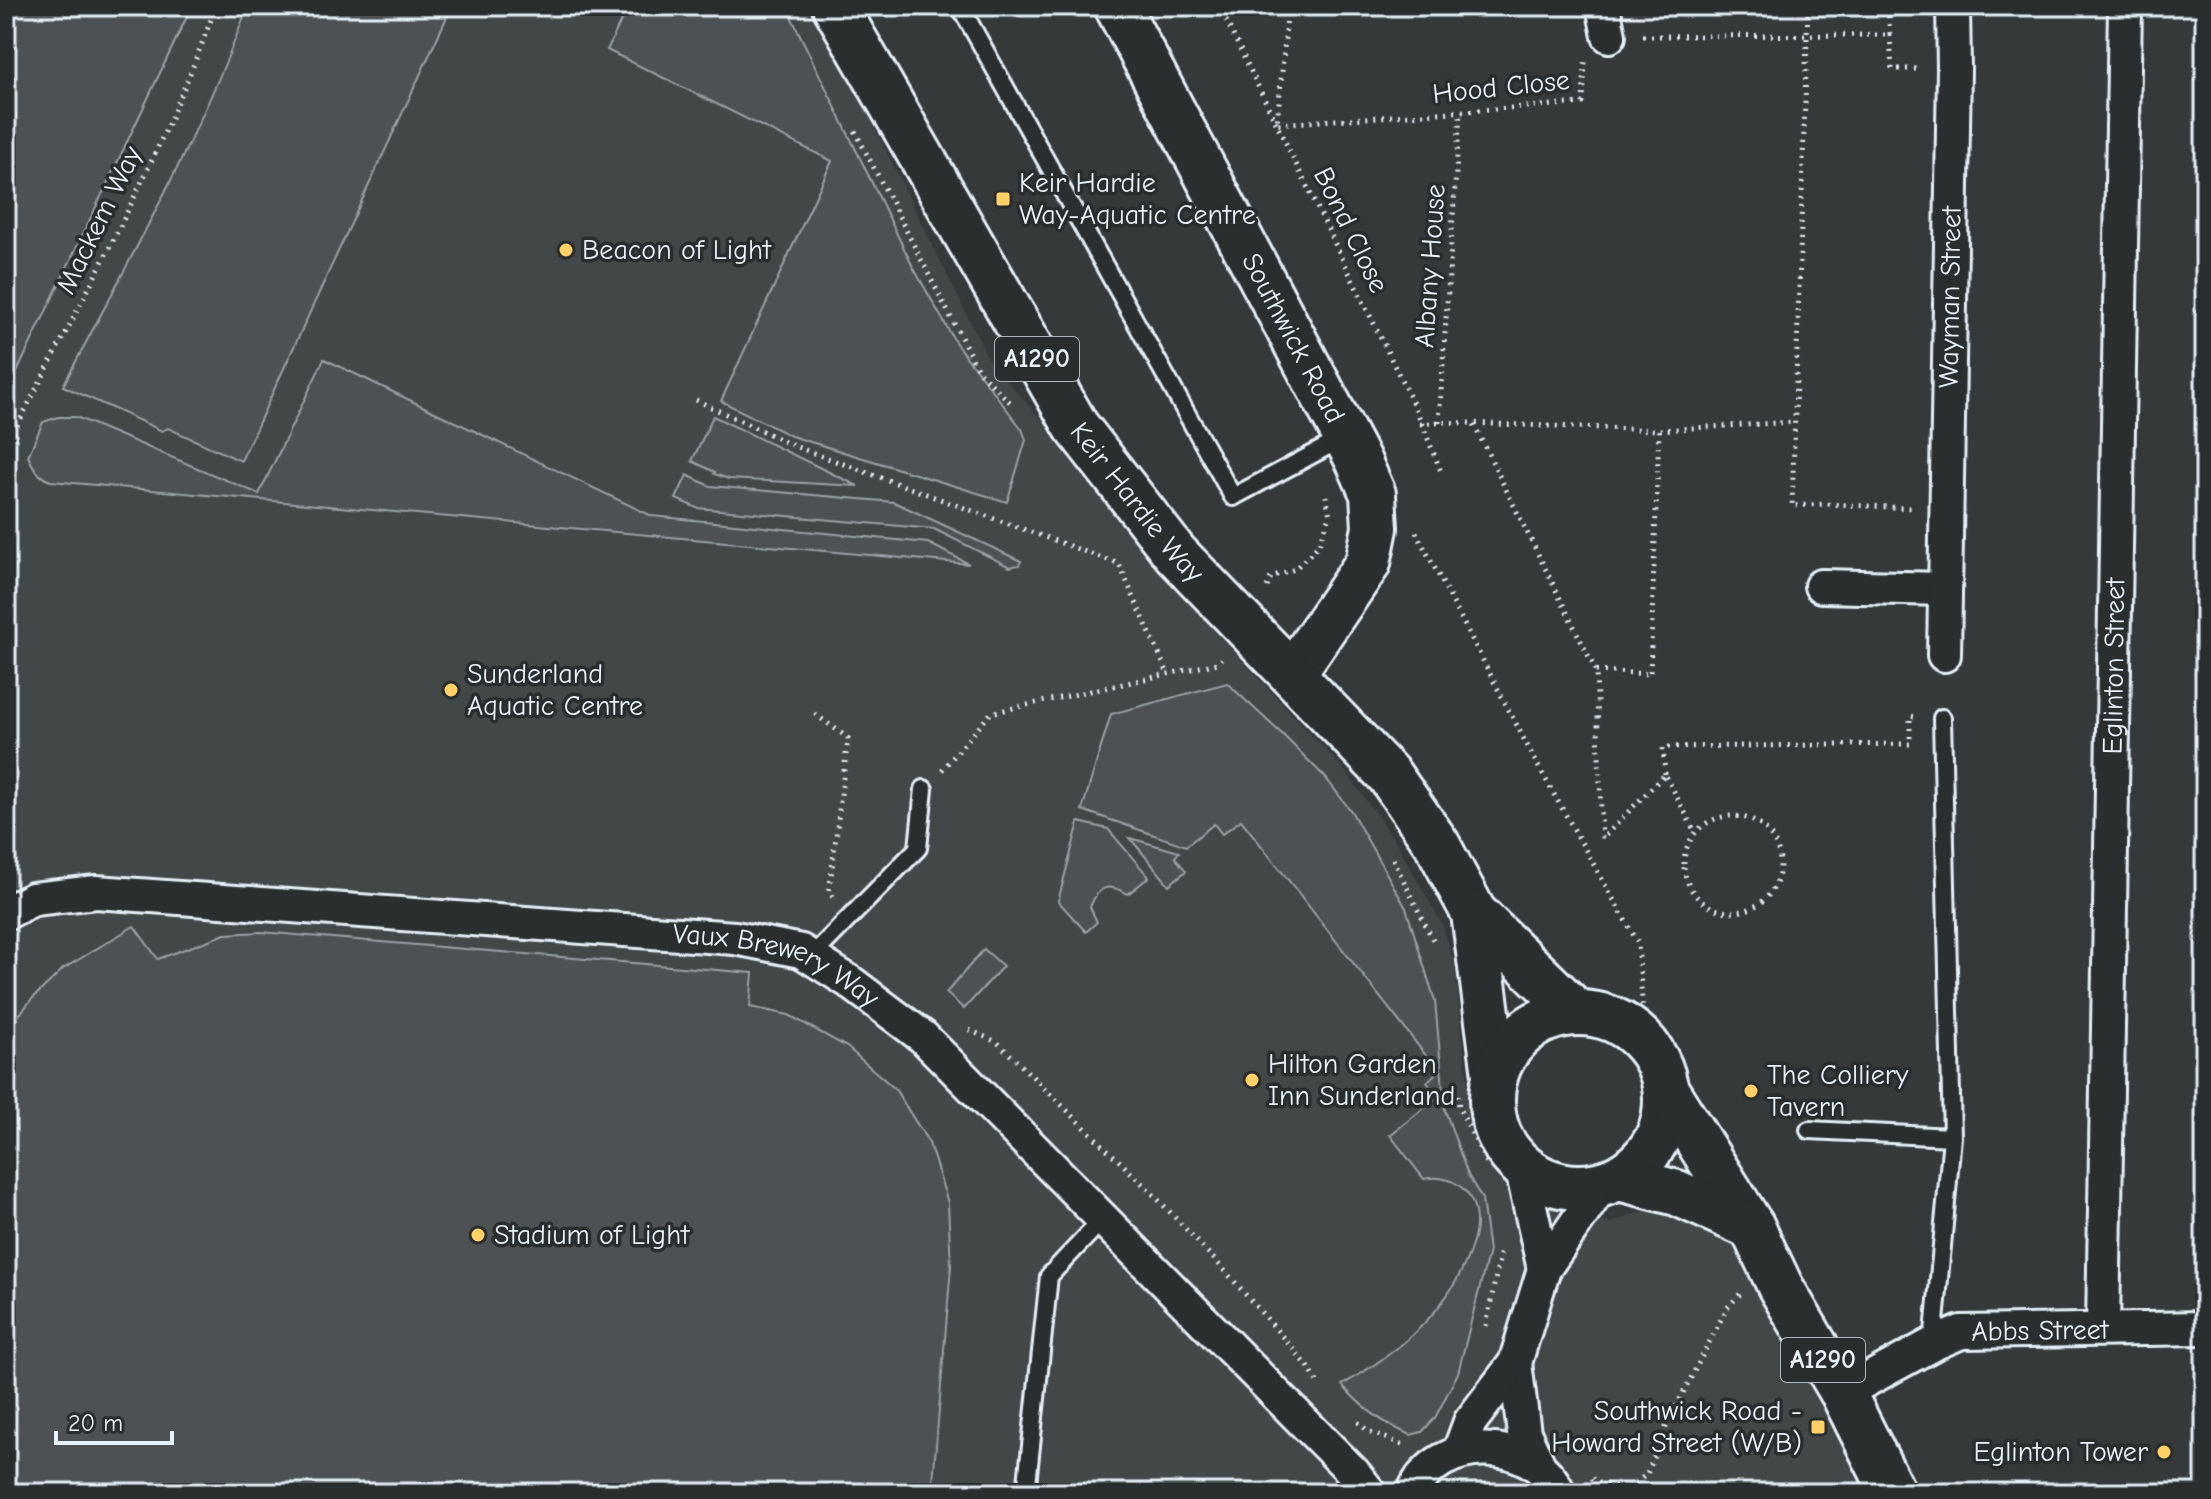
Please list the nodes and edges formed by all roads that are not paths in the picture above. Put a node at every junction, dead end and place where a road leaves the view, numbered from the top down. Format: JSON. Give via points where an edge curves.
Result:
{"nodes":[{"id":1,"x":835,"y":6,"type":"edge"},
{"id":2,"x":960,"y":6,"type":"edge"},
{"id":3,"x":1117,"y":6,"type":"edge"},
{"id":4,"x":2125,"y":6,"type":"edge"},
{"id":5,"x":1952,"y":9,"type":"edge"},
{"id":6,"x":1345,"y":437,"type":"junction"},
{"id":7,"x":1821,"y":586,"type":"dead end"},
{"id":8,"x":1944,"y":589,"type":"junction"},
{"id":9,"x":1944,"y":655,"type":"dead end"},
{"id":10,"x":1293,"y":673,"type":"junction"},
{"id":11,"x":1942,"y":718,"type":"road end"},
{"id":12,"x":924,"y":789,"type":"dead end"},
{"id":13,"x":6,"y":913,"type":"edge"},
{"id":14,"x":1474,"y":913,"type":"junction"},
{"id":15,"x":811,"y":957,"type":"junction"},
{"id":16,"x":1577,"y":1013,"type":"junction"},
{"id":17,"x":1476,"y":1078,"type":"junction"},
{"id":18,"x":1666,"y":1090,"type":"junction"},
{"id":19,"x":1809,"y":1130,"type":"dead end"},
{"id":20,"x":1952,"y":1137,"type":"junction"},
{"id":21,"x":1508,"y":1171,"type":"junction"},
{"id":22,"x":1611,"y":1181,"type":"junction"},
{"id":23,"x":1104,"y":1218,"type":"junction"},
{"id":24,"x":1752,"y":1227,"type":"junction"},
{"id":25,"x":1544,"y":1269,"type":"junction"},
{"id":26,"x":2103,"y":1328,"type":"junction"},
{"id":27,"x":2205,"y":1328,"type":"edge"},
{"id":28,"x":1933,"y":1344,"type":"junction"},
{"id":29,"x":1515,"y":1363,"type":"junction"},
{"id":30,"x":1843,"y":1393,"type":"junction"},
{"id":31,"x":1459,"y":1452,"type":"junction"},
{"id":32,"x":1549,"y":1481,"type":"edge"},
{"id":33,"x":1362,"y":1483,"type":"edge"},
{"id":34,"x":1414,"y":1490,"type":"edge"},
{"id":35,"x":1026,"y":1493,"type":"edge"},
{"id":36,"x":1893,"y":1493,"type":"edge"}],
"edges":[{"from":1,"to":10,"type":"main road","name":"Keir Hardie Way","number":"A1290","via":[[1076,426],[1175,553]]},
{"from":2,"to":6,"type":"lane","via":[[1233,497]]},
{"from":3,"to":6,"type":"main road","name":"Southwick Road"},
{"from":4,"to":26,"type":"street","name":"Eglinton Street"},
{"from":5,"to":8,"type":"street","name":"Wayman Street"},
{"from":6,"to":10,"type":"main road","name":"Southwick Road","via":[[1373,494],[1375,528],[1368,563]]},
{"from":7,"to":8,"type":"street"},
{"from":8,"to":9,"type":"street","name":"Wayman Street"},
{"from":10,"to":14,"type":"main road","name":"Keir Hardie Way","number":"A1290","via":[[1389,775],[1437,844]]},
{"from":11,"to":20,"type":"lane"},
{"from":12,"to":15,"type":"lane","via":[[918,848]]},
{"from":13,"to":15,"type":"street","name":"Vaux Brewery Way","via":[[33,899],[96,892],[735,938]]},
{"from":14,"to":16,"type":"main road","number":"A1290"},
{"from":14,"to":17,"type":"main road","number":"A1290"},
{"from":15,"to":23,"type":"street","name":"Vaux Brewery Way","via":[[923,1037]]},
{"from":16,"to":17,"type":"main road","via":[[1550,1018],[1526,1031]]},
{"from":16,"to":18,"type":"main road","via":[[1625,1026],[1645,1043],[1659,1064]]},
{"from":17,"to":21,"type":"main road","via":[[1492,1102]]},
{"from":18,"to":22,"type":"main road","via":[[1665,1117],[1656,1142],[1641,1162]]},
{"from":18,"to":24,"type":"main road","number":"A1290"},
{"from":19,"to":20,"type":"lane"},
{"from":20,"to":28,"type":"lane"},
{"from":21,"to":22,"type":"main road","via":[[1560,1186],[1582,1188]]},
{"from":21,"to":25,"type":"street"},
{"from":22,"to":24,"type":"main road","via":[[1677,1193]]},
{"from":22,"to":25,"type":"street"},
{"from":23,"to":33,"type":"street","name":"Vaux Brewery Way"},
{"from":23,"to":35,"type":"lane","via":[[1049,1276]]},
{"from":24,"to":30,"type":"main road","number":"A1290"},
{"from":25,"to":29,"type":"street"},
{"from":26,"to":27,"type":"street","name":"Abbs Street"},
{"from":26,"to":28,"type":"street","name":"Abbs Street","via":[[1961,1332]]},
{"from":28,"to":30,"type":"street","name":"Abbs Street"},
{"from":29,"to":31,"type":"street","via":[[1470,1422]]},
{"from":29,"to":32,"type":"street","via":[[1524,1433]]},
{"from":30,"to":36,"type":"main road","number":"A1290"},
{"from":31,"to":32,"type":"street","via":[[1487,1448],[1515,1453]]},
{"from":31,"to":34,"type":"street","via":[[1434,1466]]},
{"from":33,"to":34,"type":"street"}]}
